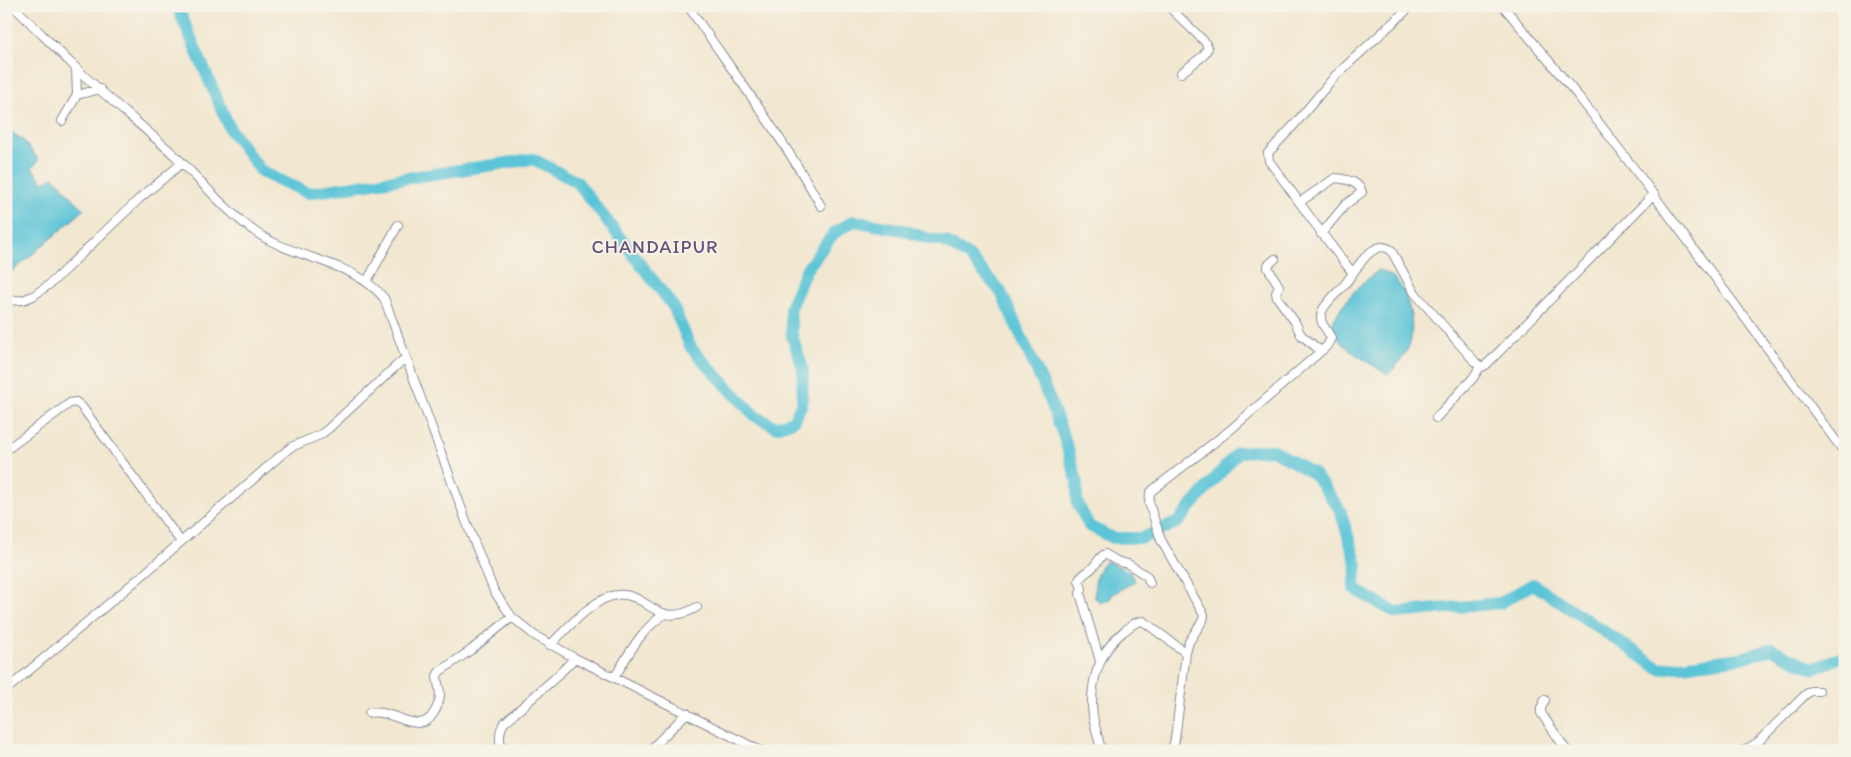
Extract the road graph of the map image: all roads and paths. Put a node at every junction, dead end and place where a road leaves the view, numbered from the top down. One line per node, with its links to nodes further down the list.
1 (13, 6): 6 (street)
2 (688, 6): 14 (street)
3 (1168, 6): 7 (street)
4 (1412, 6): 13 (street)
5 (1503, 6): 12 (street)
6 (76, 68): 8 (street); 9 (street)
7 (1181, 73)
8 (100, 89): 9 (street); 11 (street)
9 (77, 95): 10 (street)
10 (62, 121)
11 (182, 163): 19 (street); 20 (street)
12 (1654, 194): 23 (street); 26 (street)
13 (1300, 202): 16 (street); 16 (street)
14 (821, 206)
15 (398, 225): 19 (street)
16 (1321, 234): 18 (street)
17 (1275, 259): 21 (street)
18 (1353, 273): 21 (street); 23 (street)
19 (367, 281): 22 (street)
20 (6, 301)
21 (1321, 351): 33 (street)
22 (406, 357): 27 (street); 31 (street)
23 (1480, 367): 24 (street)
24 (1436, 418)
25 (6, 450): 27 (street)
26 (1845, 453)
27 (181, 542): 37 (street)
28 (1150, 583): 35 (street)
29 (697, 607): 30 (street)
30 (665, 614): 32 (street); 36 (street)
31 (512, 617): 32 (street); 40 (street)
32 (550, 645): 34 (street)
33 (1186, 653): 35 (street); 46 (street)
34 (575, 658): 36 (street); 42 (street)
35 (1100, 661): 45 (street)
36 (614, 678): 41 (street)
37 (6, 690)
38 (1819, 690): 48 (street)
39 (1545, 700): 47 (street)
40 (369, 713)
41 (687, 713): 43 (street); 44 (street)
42 (502, 751)
43 (649, 751)
44 (761, 751)
45 (1101, 751)
46 (1172, 751)
47 (1567, 751)
48 (1743, 751)

